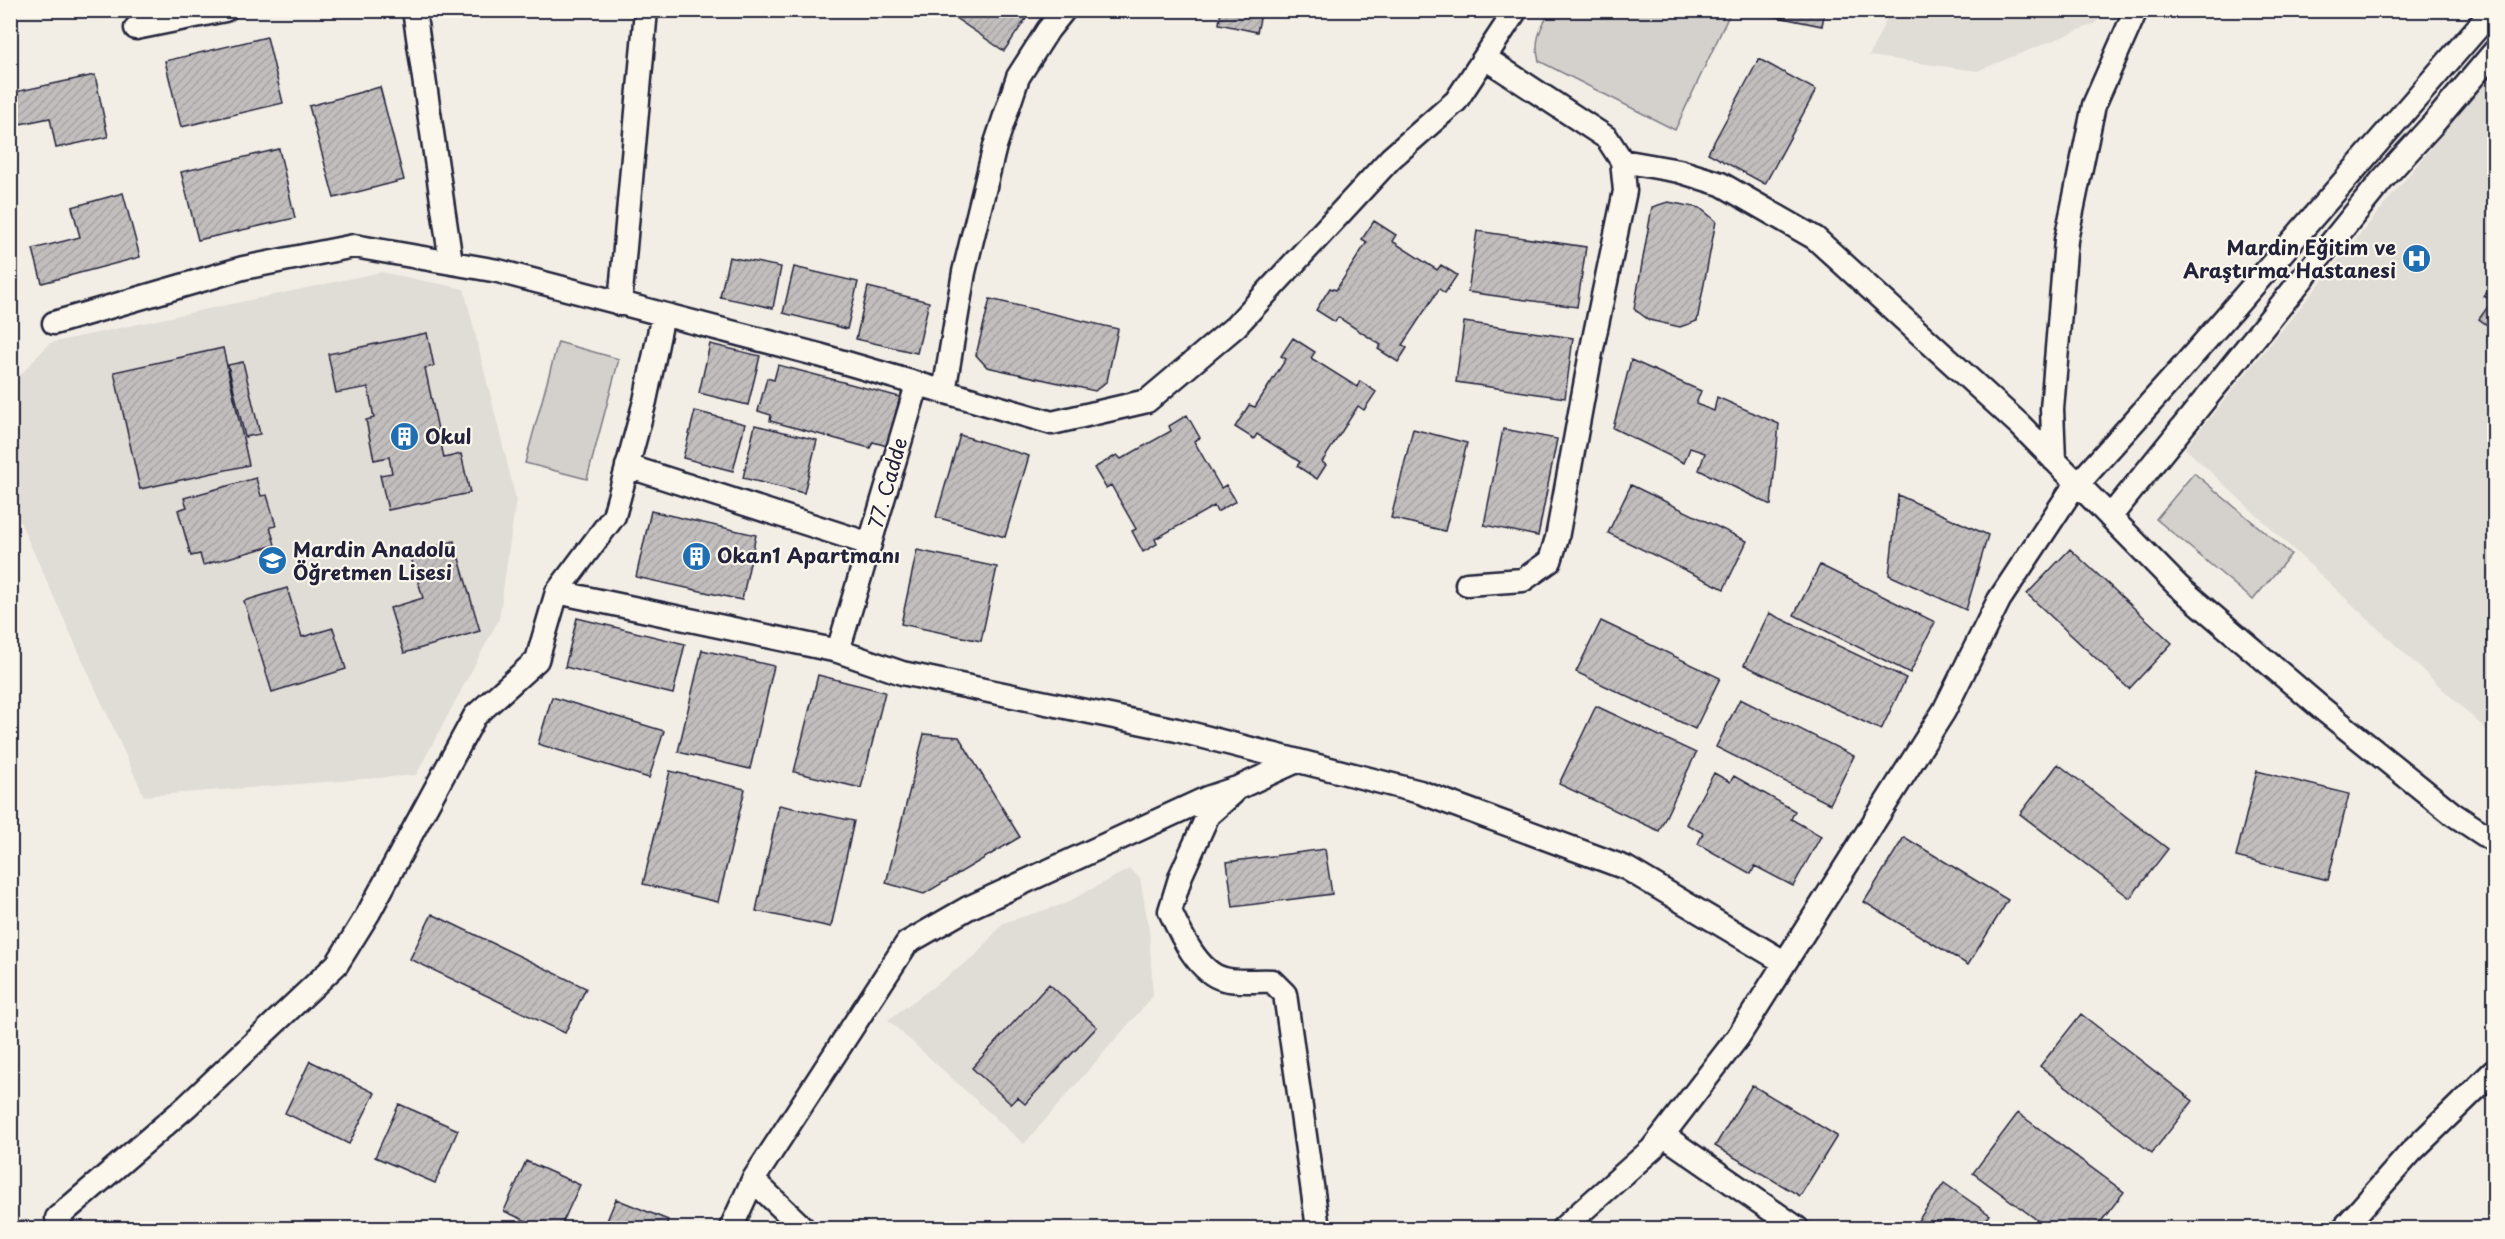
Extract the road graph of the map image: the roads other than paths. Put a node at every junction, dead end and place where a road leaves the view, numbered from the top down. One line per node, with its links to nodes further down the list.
1 (225, 10): 8 (street)
2 (414, 10): 14 (street)
3 (646, 10): 15 (street)
4 (1065, 10): 19 (street)
5 (2136, 10): 20 (street)
6 (2493, 10): 11 (street)
7 (1514, 11): 10 (street)
8 (136, 28)
9 (2494, 52): 12 (street)
10 (1485, 58): 13 (street); 19 (street)
11 (2413, 105): 12 (street); 22 (street)
12 (2434, 123): 23 (street)
13 (1622, 161): 20 (street); 25 (street)
14 (452, 262): 15 (street); 17 (street)
15 (620, 304): 16 (street)
16 (663, 315): 18 (street); 21 (street)
17 (54, 323)
18 (917, 385): 19 (street); 24 (street, 77. Cadde)
19 (944, 392)
20 (2054, 460): 22 (street)
21 (627, 466): 24 (street); 26 (street)
22 (2078, 484): 23 (street); 31 (street)
23 (2110, 517): 30 (street)
24 (870, 544): 27 (street, 77. Cadde)
25 (1467, 584)
26 (556, 592): 27 (street); 35 (street)
27 (838, 651): 28 (street)
28 (1297, 761): 29 (street); 31 (street)
29 (1240, 787): 34 (street); 38 (street)
30 (2494, 841)
31 (1784, 962): 33 (street)
32 (2494, 1071): 41 (street)
33 (1663, 1135): 39 (street); 40 (street)
34 (753, 1180): 36 (street); 37 (street)
35 (62, 1228)
36 (731, 1228)
37 (803, 1228)
38 (1318, 1228)
39 (1563, 1228)
40 (1797, 1228)
41 (2344, 1228)

